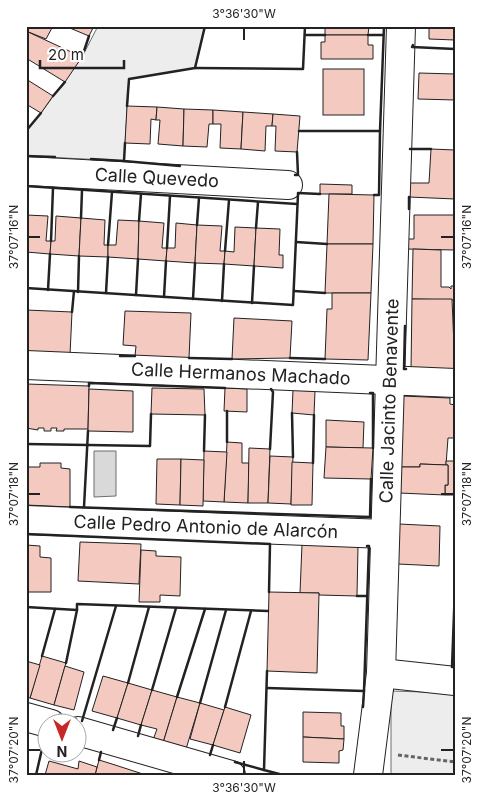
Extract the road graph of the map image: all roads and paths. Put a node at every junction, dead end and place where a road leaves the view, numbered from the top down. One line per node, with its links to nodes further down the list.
1 (401, 26): 5 (street, Calle Jacinto Benavente)
2 (26, 171): 3 (street, Calle Quevedo)
3 (288, 186)
4 (26, 365): 5 (street, Calle Hermanos Machado)
5 (390, 381): 6 (street, Calle Hermanos Machado); 8 (street, Calle Jacinto Benavente)
6 (455, 383)
7 (26, 520): 8 (street, Calle Pedro Antonio de Alarcón)
8 (385, 534): 9 (street, Calle Jacinto Benavente)
9 (381, 673): 10 (street); 13 (street, Calle Jacinto Benavente)
10 (455, 681)
11 (88, 734): 14 (street)
12 (455, 762): 13 (path)
13 (369, 763)
14 (231, 775)

